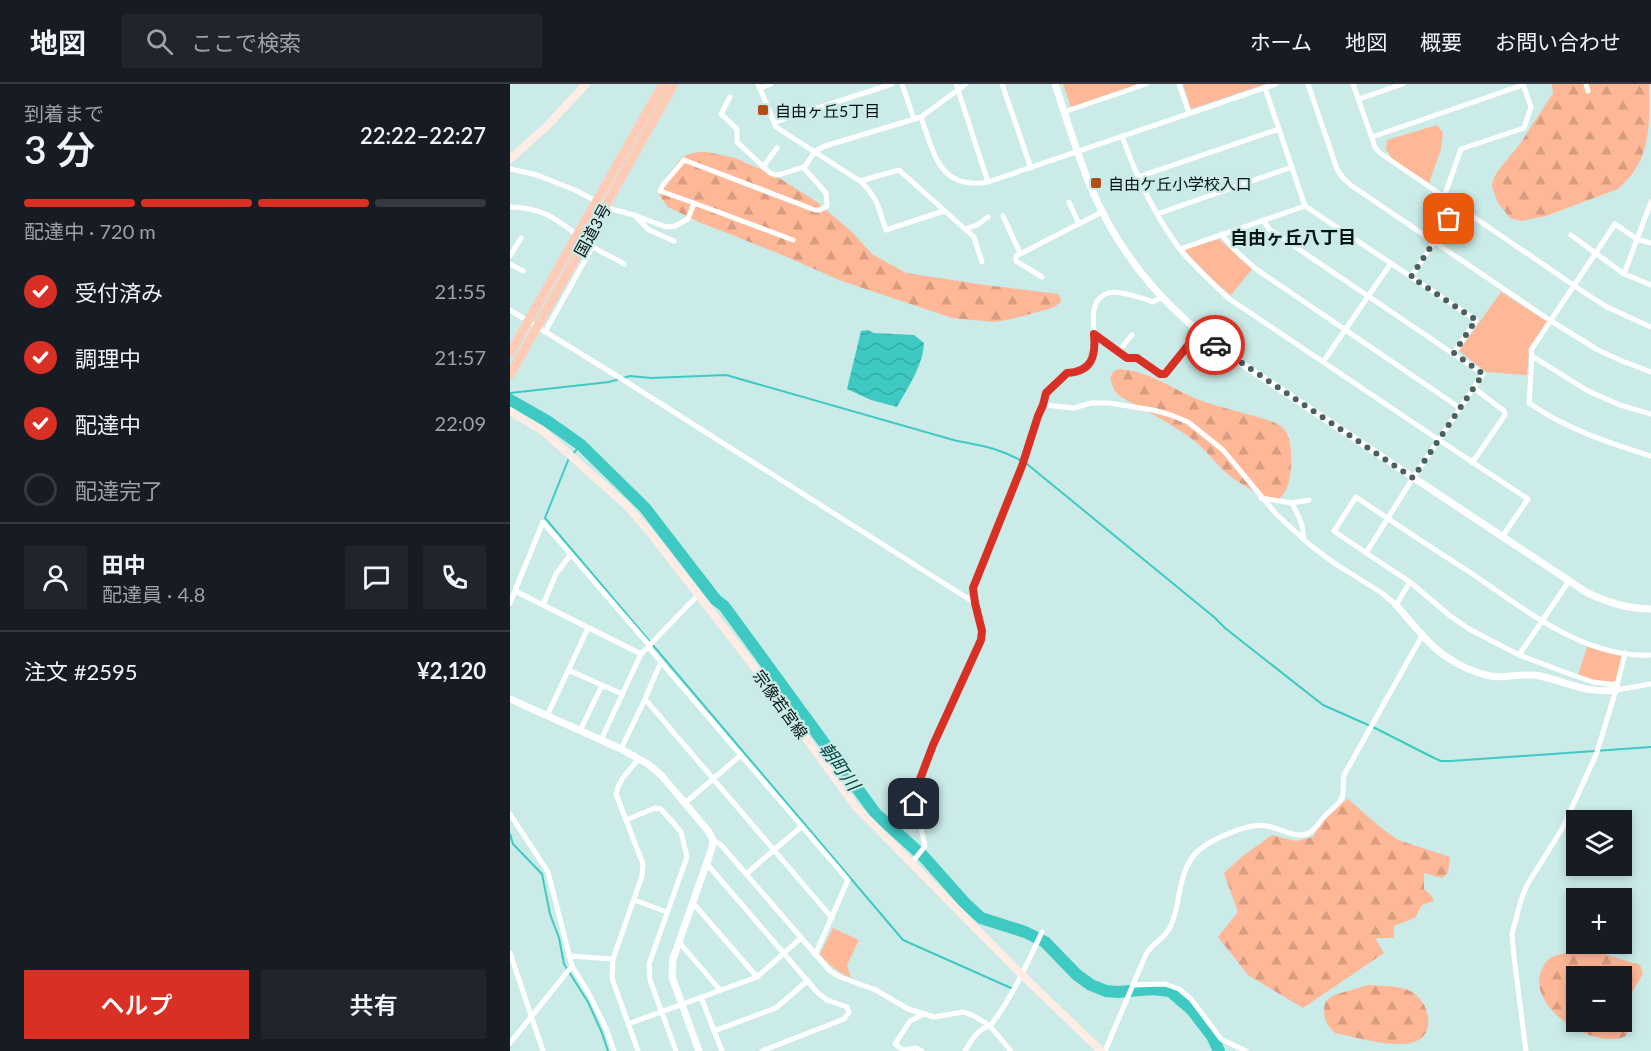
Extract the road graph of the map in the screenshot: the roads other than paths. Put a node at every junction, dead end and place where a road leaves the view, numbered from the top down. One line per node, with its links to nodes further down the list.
1 (586, 84): 32 (main road)
2 (663, 84): 41 (highway, 国道3号)
3 (674, 84): 41 (highway, 国道3号)
4 (771, 84): 17 (street)
5 (892, 84): 25 (street)
6 (902, 84): 24 (street)
7 (966, 84): 18 (street)
8 (1002, 84): 36 (street)
9 (1055, 84): 22 (street)
10 (1146, 84): 22 (street)
11 (1179, 84): 23 (street)
12 (1276, 84): 19 (street)
13 (1308, 84): 64 (street)
14 (1353, 84): 21 (street)
15 (1403, 84): 21 (street)
16 (1523, 85): 28 (street); 42 (street)
17 (759, 86): 25 (street)
18 (957, 87): 24 (street); 40 (street)
19 (1265, 88): 23 (street); 26 (street)
20 (730, 96): 33 (street)
21 (1359, 99): 28 (street)
22 (1064, 112): 31 (street)
23 (1189, 113): 27 (street)
24 (918, 118): 30 (street); 40 (street)
25 (774, 123): 30 (street)
26 (1279, 129): 35 (street); 38 (street)
27 (1122, 136): 31 (street); 38 (street)
28 (1372, 137): 42 (street)
29 (777, 148): 33 (street)
30 (815, 151): 34 (street); 39 (street)
31 (1078, 152): 36 (street); 50 (street)
32 (510, 159)
33 (764, 167): 34 (street)
34 (802, 167): 44 (street)
35 (1292, 167): 46 (street); 51 (street)
36 (1031, 168): 40 (street)
37 (510, 169): 52 (street)
38 (1138, 177): 51 (street)
39 (861, 181): 49 (street); 49 (street)
40 (988, 182)
41 (606, 194): 92 (highway, 国道3号); 97 (highway, 国道3号)
42 (1444, 197): 48 (street)
43 (1070, 202): 56 (street)
44 (694, 203): 52 (street); 62 (street)
45 (1651, 203): 61 (street)
46 (1305, 206): 55 (street); 72 (street)
47 (510, 207): 66 (street)
48 (1457, 207): 64 (street); 79 (street)
49 (944, 211): 57 (street)
50 (1102, 212): 56 (street); 82 (street)
51 (1157, 213): 67 (street)
52 (634, 215): 63 (street)
53 (1003, 216): 68 (street)
54 (988, 217): 57 (street)
55 (1263, 220): 58 (street); 81 (street)
56 (1079, 224): 68 (street)
57 (965, 229): 71 (street)
58 (1221, 234): 67 (street); 86 (street)
59 (1570, 235): 69 (street)
60 (521, 238): 70 (street)
61 (1637, 239): 65 (street); 69 (street); 76 (street)
62 (793, 240)
63 (674, 241)
64 (1435, 242): 78 (street); 84 (street)
65 (1651, 243)
66 (593, 246): 74 (street); 87 (street)
67 (1180, 249): 95 (street)
68 (1020, 253): 77 (street)
69 (1596, 254): 76 (street); 79 (street)
70 (510, 256)
71 (982, 262)
72 (1391, 263): 78 (street); 81 (street)
73 (510, 264): 75 (street)
74 (624, 264)
75 (523, 272)
76 (1624, 274): 80 (street)
77 (1042, 277)
78 (1411, 277): 93 (street)
79 (1575, 285): 84 (street); 85 (street)
80 (1651, 285)
81 (1368, 296): 86 (street); 93 (street)
82 (1162, 297): 88 (street); 89 (street)
83 (510, 310): 87 (street)
84 (1551, 321): 94 (street); 96 (street)
85 (1651, 327)
86 (1346, 329): 95 (street); 100 (street)
87 (545, 332): 120 (street)
88 (1198, 333): 91 (street); 106 (street)
89 (1094, 334): 91 (street); 99 (street)
90 (1132, 335): 91 (street)
91 (1118, 352)
92 (510, 353)
93 (1454, 353): 98 (street)
94 (1532, 356): 102 (street); 104 (street)
95 (1323, 362): 103 (street)
96 (1651, 372)
97 (510, 375)
98 (1474, 388): 100 (street); 105 (street)
99 (1043, 405): 107 (street); 120 (street)
100 (1460, 408): 103 (street)
101 (510, 411): 118 (main road, 宗像若宮線)
102 (1651, 414)
103 (1439, 441): 105 (street); 106 (street)
104 (1651, 456)
105 (1472, 462): 111 (street)
106 (1413, 478): 110 (street); 111 (street)
107 (1261, 498): 109 (street); 112 (street)
108 (1309, 500): 109 (street)
109 (1292, 503): 112 (street)
110 (1388, 519): 113 (street); 113 (street); 124 (street)
111 (1502, 537): 115 (street)
112 (1303, 539): 122 (street)
113 (1366, 553): 116 (street)
114 (571, 554): 117 (street); 121 (street); 127 (street)
115 (1569, 581): 123 (street); 124 (street)
116 (1410, 582): 122 (street); 131 (street)
117 (515, 591): 119 (street); 121 (street)
118 (699, 594): 127 (street); 154 (main road, 宗像若宮線)
119 (510, 603)
120 (975, 603): 154 (street)
121 (543, 604): 125 (street)
122 (1396, 605): 126 (street)
123 (1651, 609)
124 (1542, 620): 128 (street); 131 (street)
125 (588, 628): 129 (street); 133 (street)
126 (1423, 634): 136 (street); 172 (street)
127 (649, 645): 129 (street); 132 (street)
128 (1625, 653): 130 (street); 136 (street)
129 (641, 654): 137 (street)
130 (1651, 654)
131 (1519, 655): 136 (street)
132 (662, 662): 139 (street); 144 (street)
133 (568, 670): 135 (street); 140 (street)
134 (1651, 684): 136 (street)
135 (602, 685): 137 (street); 141 (street)
136 (1616, 687): 195 (street)
137 (622, 694): 142 (street)
138 (510, 699): 140 (street)
139 (645, 699): 143 (street); 146 (street)
140 (547, 716): 141 (street)
141 (580, 731): 142 (street)
142 (601, 740): 143 (street)
143 (621, 749): 145 (street)
144 (741, 755): 146 (street); 150 (street)
145 (639, 758): 147 (street); 149 (street)
146 (713, 779): 147 (street); 152 (street)
147 (685, 803): 151 (street)
148 (510, 814): 166 (street)
149 (626, 820): 156 (street); 158 (street)
150 (801, 827): 152 (street); 159 (street)
151 (712, 840): 153 (street); 155 (street)
152 (774, 850): 155 (street); 159 (street)
153 (707, 864): 157 (street); 164 (street)
154 (911, 864): 169 (main road, 宗像若宮線)
155 (746, 874): 161 (street)
156 (634, 900): 158 (street); 167 (street)
157 (693, 903): 162 (street); 170 (street)
158 (667, 912): 176 (street)
159 (832, 918): 165 (street)
160 (1042, 932): 169 (street)
161 (801, 938): 164 (street); 165 (street)
162 (679, 942): 173 (street); 175 (street)
163 (510, 953): 178 (street)
164 (784, 953): 170 (street); 171 (street)
165 (815, 955): 177 (street)
166 (569, 956): 167 (street); 168 (street)
167 (613, 959): 179 (street)
168 (572, 966): 178 (street); 184 (street)
169 (1022, 975): 180 (street); 193 (main road, 宗像若宮線)
170 (757, 977): 173 (street)
171 (807, 981): 181 (street); 189 (street)
172 (1133, 985): 193 (street); 194 (street)
173 (720, 990): 174 (street)
174 (701, 997): 175 (street); 181 (street)
175 (681, 1004): 176 (street); 187 (street)
176 (661, 1012): 179 (street); 186 (street)
177 (924, 1014): 180 (street); 190 (street)
178 (531, 1015): 182 (street); 183 (street)
179 (628, 1024): 185 (street)
180 (990, 1026): 191 (street); 192 (street)
181 (714, 1031): 188 (street)
182 (510, 1043)
183 (543, 1051)
184 (614, 1051)
185 (638, 1051)
186 (675, 1051)
187 (699, 1051)
188 (722, 1051)
189 (762, 1051)
190 (921, 1051)
191 (965, 1051)
192 (1011, 1051)
193 (1103, 1051)
194 (1246, 1051)
195 (1526, 1051)

